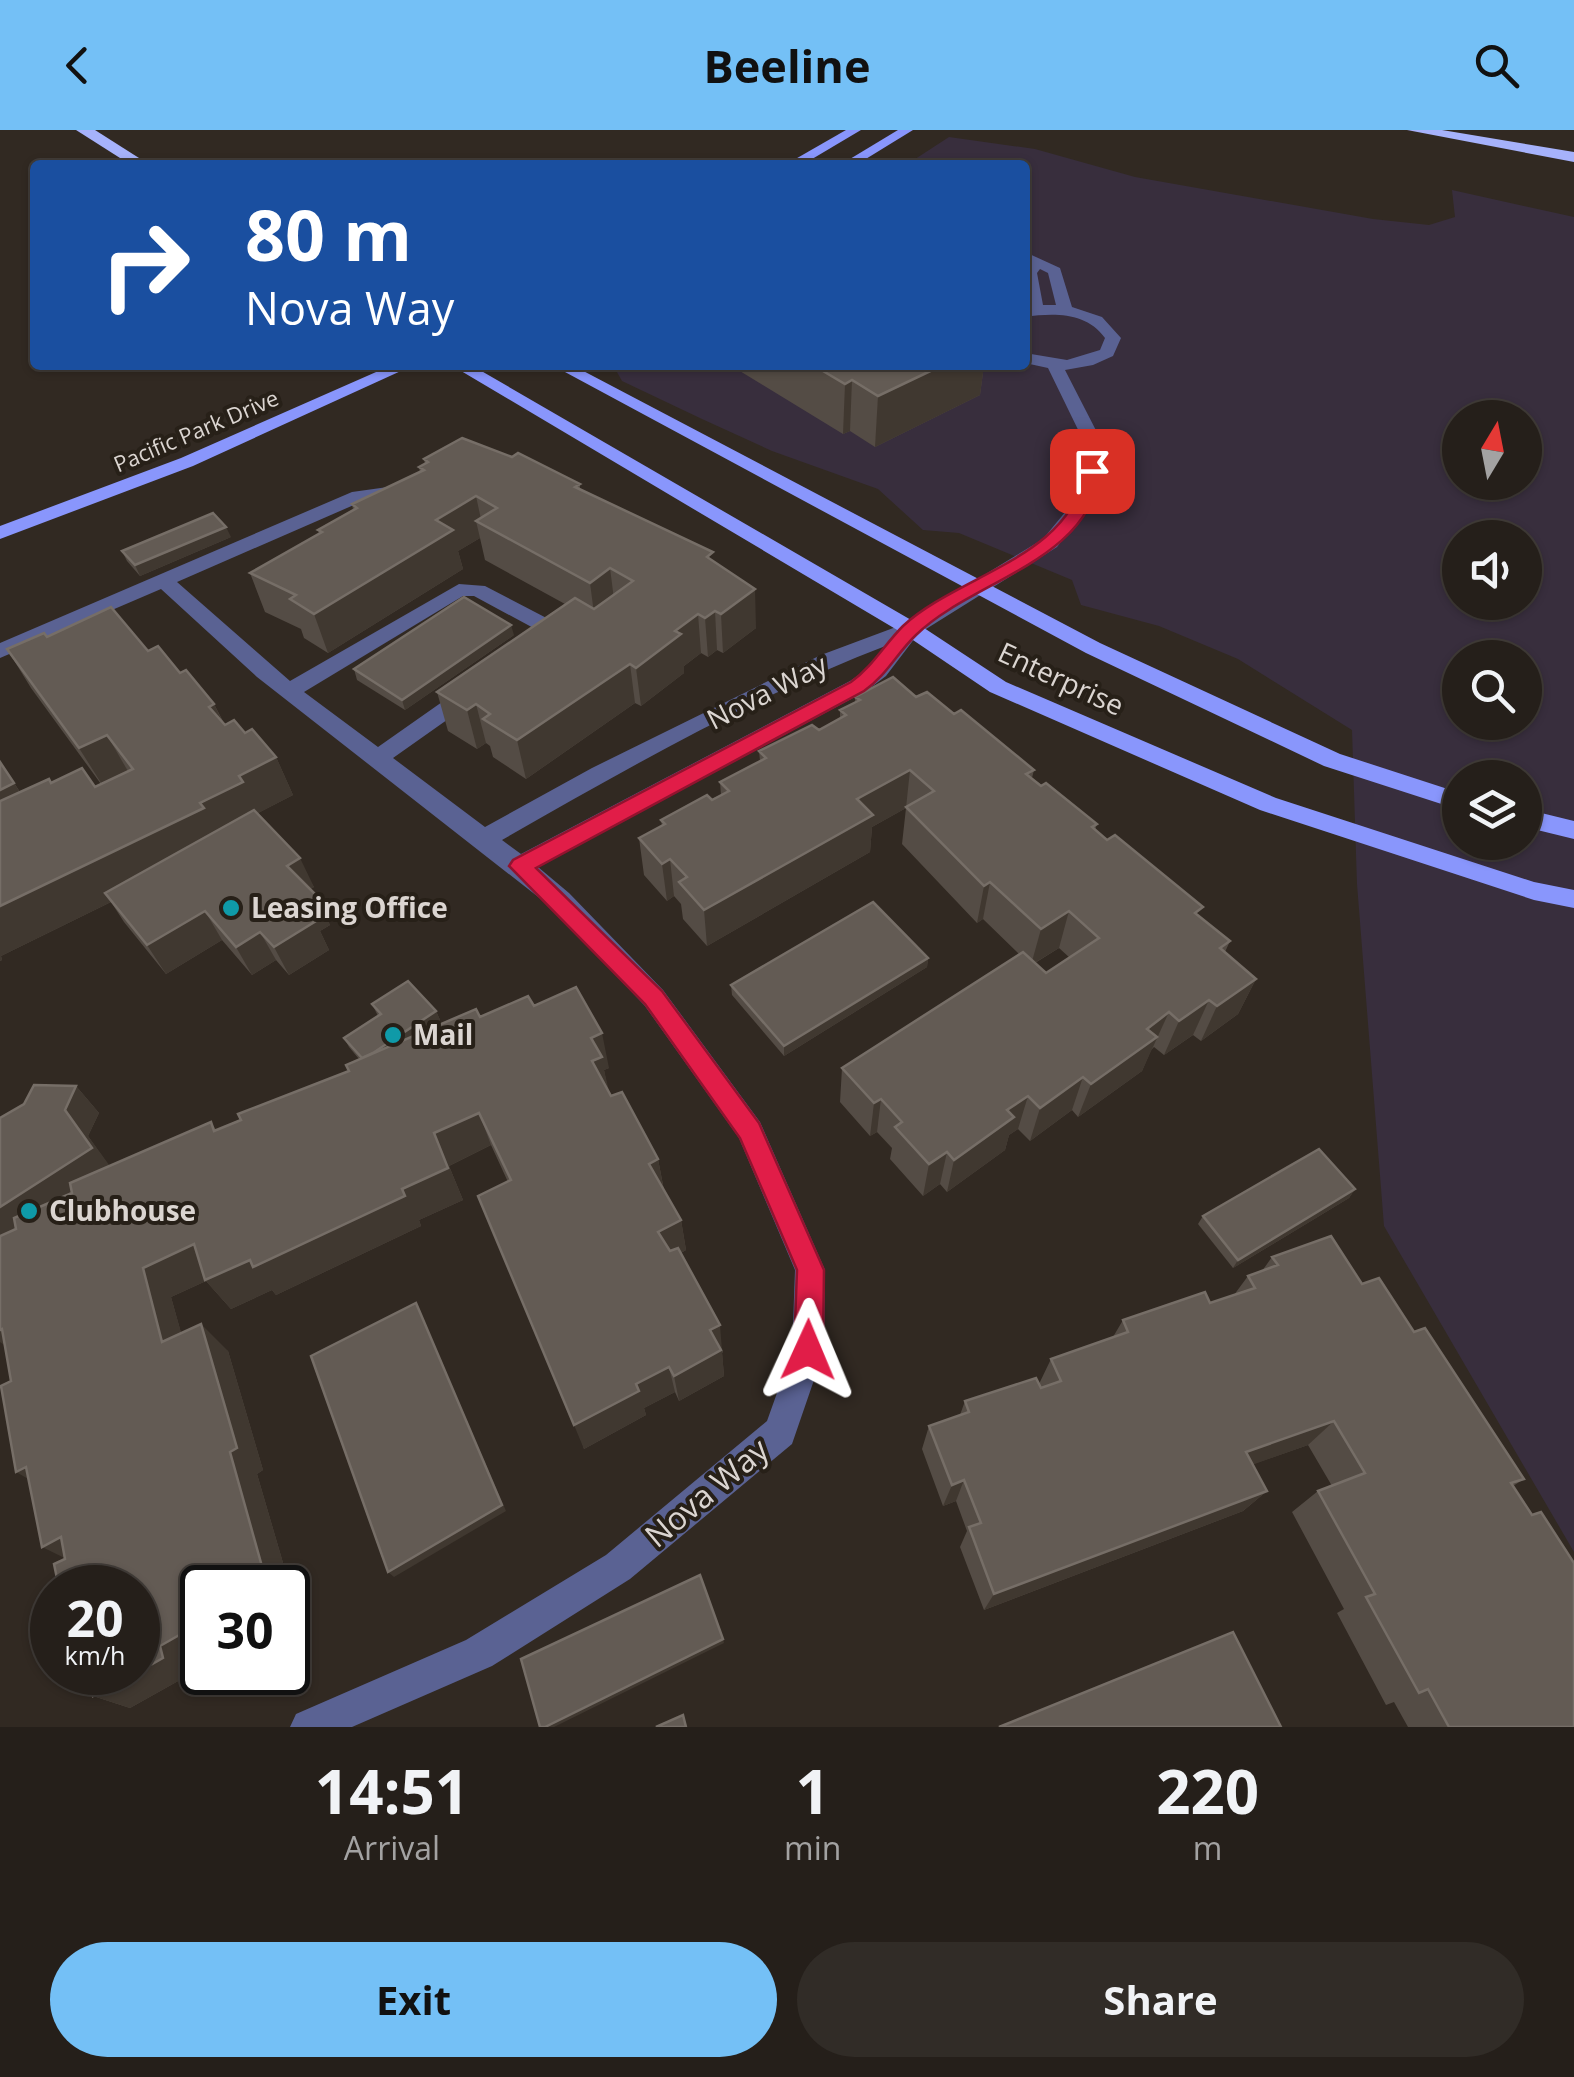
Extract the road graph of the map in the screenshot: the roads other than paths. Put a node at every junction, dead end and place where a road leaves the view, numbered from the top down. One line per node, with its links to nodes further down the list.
1 (84, 130): 6 (highway)
2 (856, 130): 7 (main road)
3 (907, 130): 8 (main road)
4 (1415, 130): 5 (highway)
5 (1574, 157)
6 (134, 160)
7 (801, 160)
8 (859, 160)
9 (1032, 260): 10 (street)
10 (1065, 310): 11 (street); 13 (street)
11 (1030, 311)
12 (1030, 359): 13 (street)
13 (1054, 365): 22 (street)
14 (395, 370): 20 (main road, Pacific Park Drive)
15 (468, 370): 23 (main road, Enterprise)
16 (570, 370): 18 (main road, Enterprise)
17 (595, 370): 18 (main road)
18 (599, 384): 22 (main road, Enterprise)
19 (389, 490): 21 (street)
20 (0, 533)
21 (162, 579): 24 (street); 27 (street, Nova Way)
22 (979, 588): 23 (street); 29 (main road, Enterprise)
23 (910, 629): 32 (street, Nova Way); 33 (street, Nova Way); 34 (main road, Enterprise)
24 (0, 650)
25 (518, 659): 27 (street)
26 (486, 681): 28 (street)
27 (290, 692): 28 (street, Nova Way)
28 (376, 759): 32 (street, Nova Way)
29 (1442, 796)
30 (1542, 822): 31 (main road)
31 (1574, 830)
32 (485, 838): 33 (street, Nova Way)
33 (520, 866): 35 (street, Nova Way)
34 (1574, 899)
35 (309, 1727)

